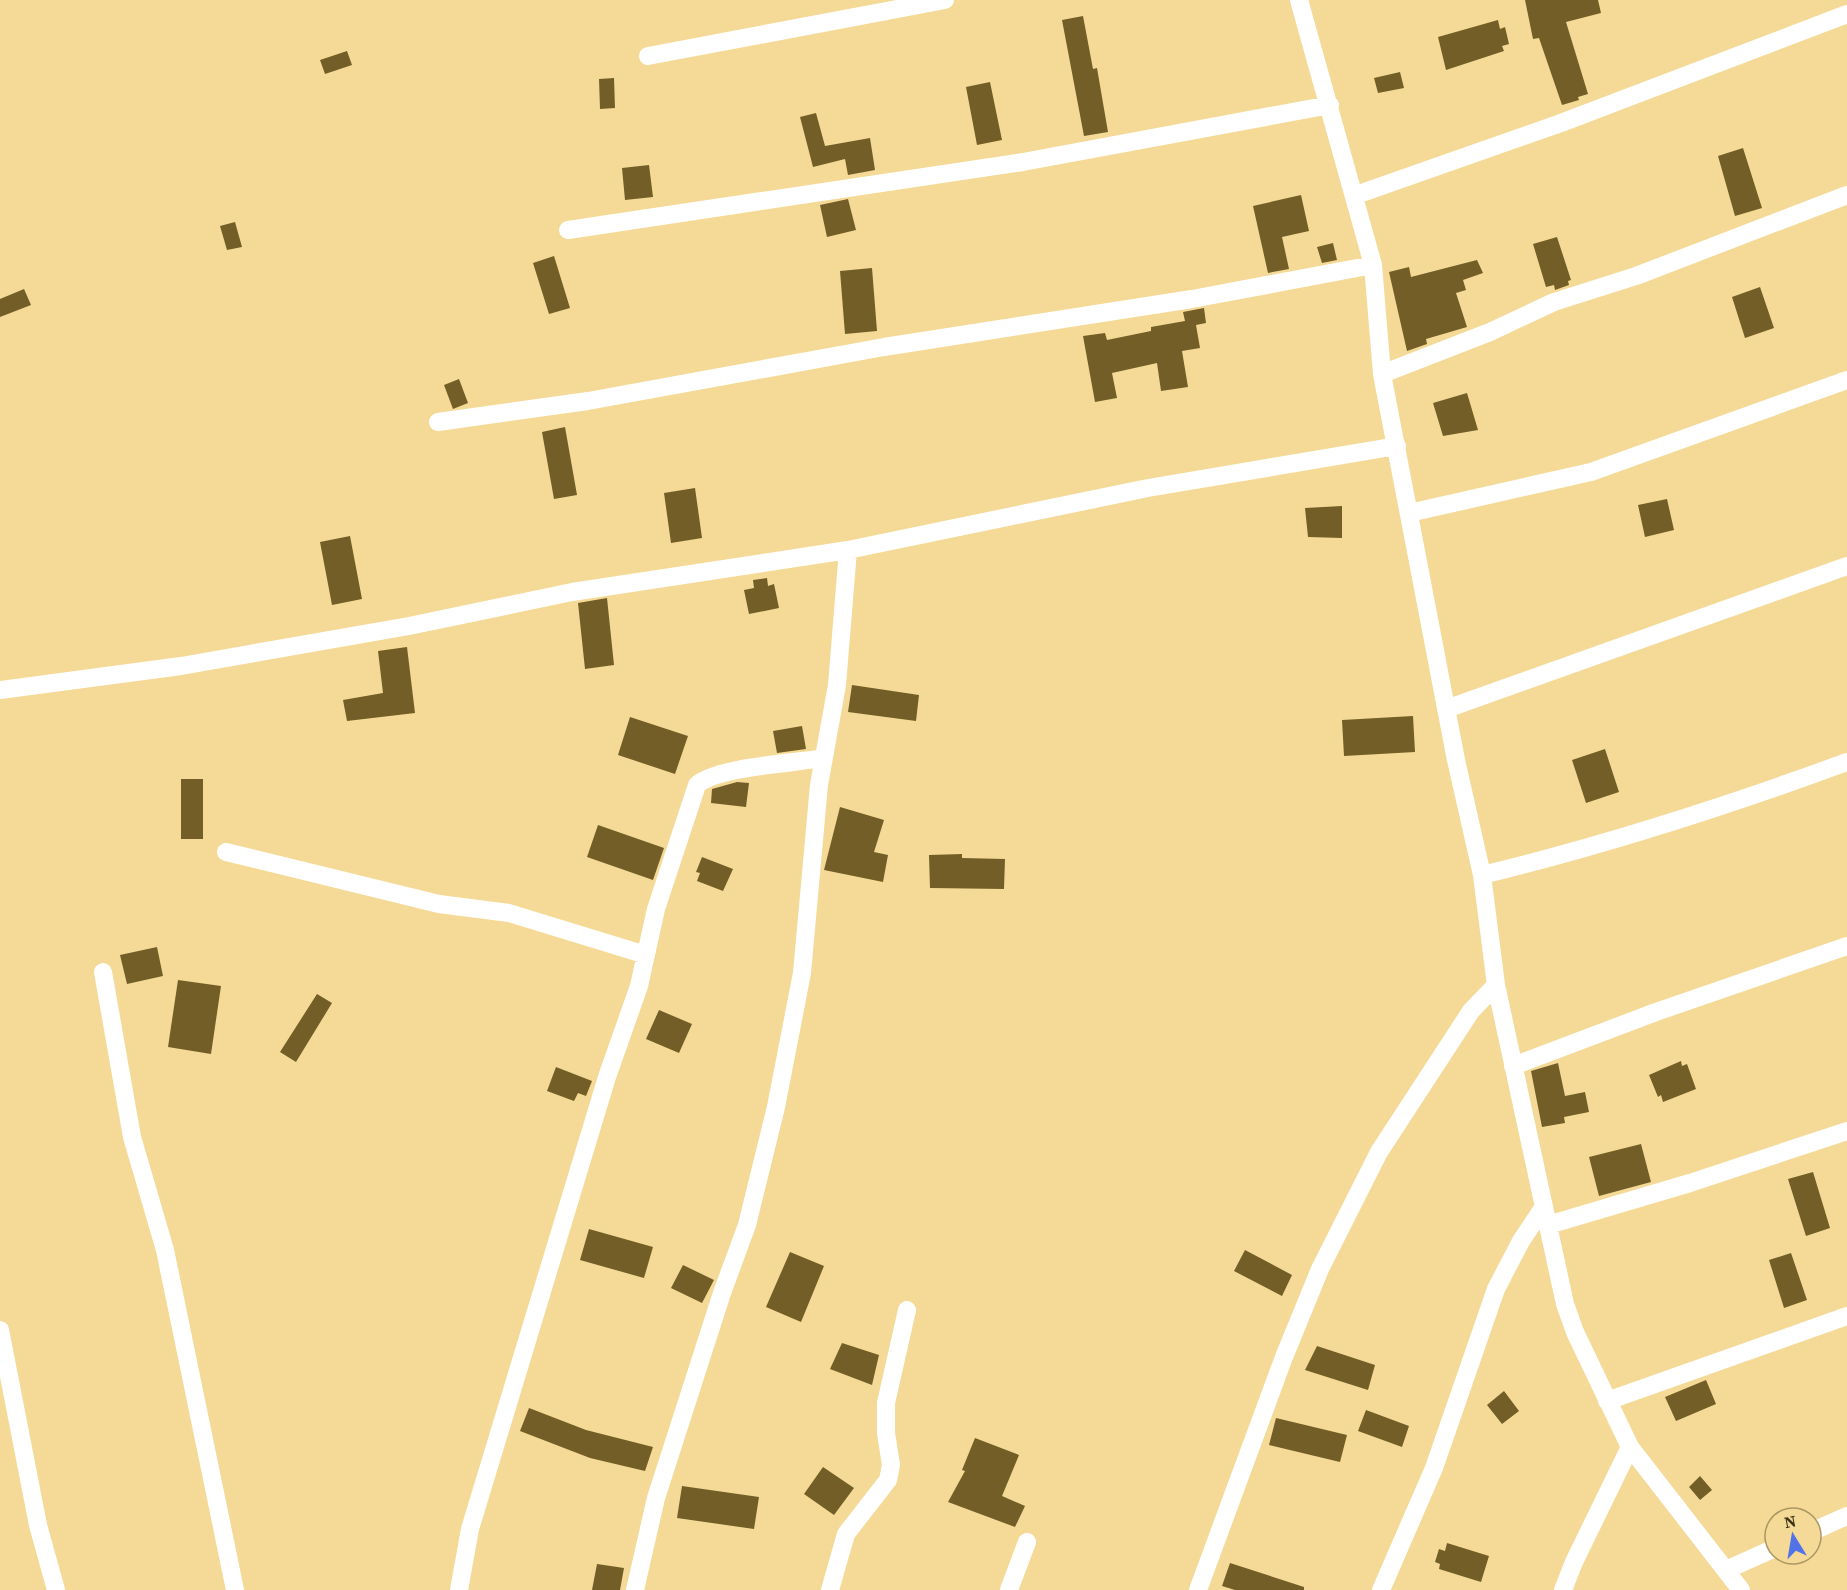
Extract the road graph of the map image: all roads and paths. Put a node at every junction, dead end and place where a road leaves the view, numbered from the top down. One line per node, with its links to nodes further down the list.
1 (945, 0): 4 (street)
2 (1299, 0): 5 (street)
3 (1847, 14): 6 (street)
4 (648, 56)
5 (1330, 105): 6 (street); 8 (street)
6 (1356, 195): 9 (street)
7 (1847, 195): 10 (street)
8 (568, 230)
9 (1374, 265): 10 (street); 12 (street)
10 (1382, 374): 13 (street)
11 (1847, 380): 14 (street)
12 (438, 422)
13 (1397, 446): 14 (street); 15 (street)
14 (1408, 513): 18 (street)
15 (848, 550): 17 (street); 19 (street)
16 (1847, 566): 18 (street)
17 (0, 690)
18 (1446, 710): 22 (street)
19 (824, 759): 24 (street); 43 (street)
20 (1847, 762): 22 (street)
21 (226, 852): 24 (street)
22 (1482, 875): 26 (street)
23 (1847, 946): 27 (street)
24 (646, 955): 42 (street)
25 (103, 972): 41 (street)
26 (1496, 985): 27 (street); 46 (street)
27 (1513, 1066): 29 (street)
28 (1847, 1131): 29 (street)
29 (1545, 1216): 33 (street); 47 (street)
30 (907, 1310): 44 (street)
31 (1847, 1316): 33 (street)
32 (0, 1330): 40 (street)
33 (1607, 1401): 34 (street)
34 (1630, 1447): 39 (street); 48 (street)
35 (1847, 1516): 36 (street)
36 (1823, 1527)
37 (1028, 1542): 45 (street)
38 (1763, 1553): 39 (street)
39 (1726, 1570): 49 (street)
40 (56, 1590)
41 (235, 1590)
42 (459, 1590)
43 (635, 1590)
44 (830, 1590)
45 (1010, 1590)
46 (1198, 1590)
47 (1381, 1590)
48 (1563, 1590)
49 (1741, 1590)

